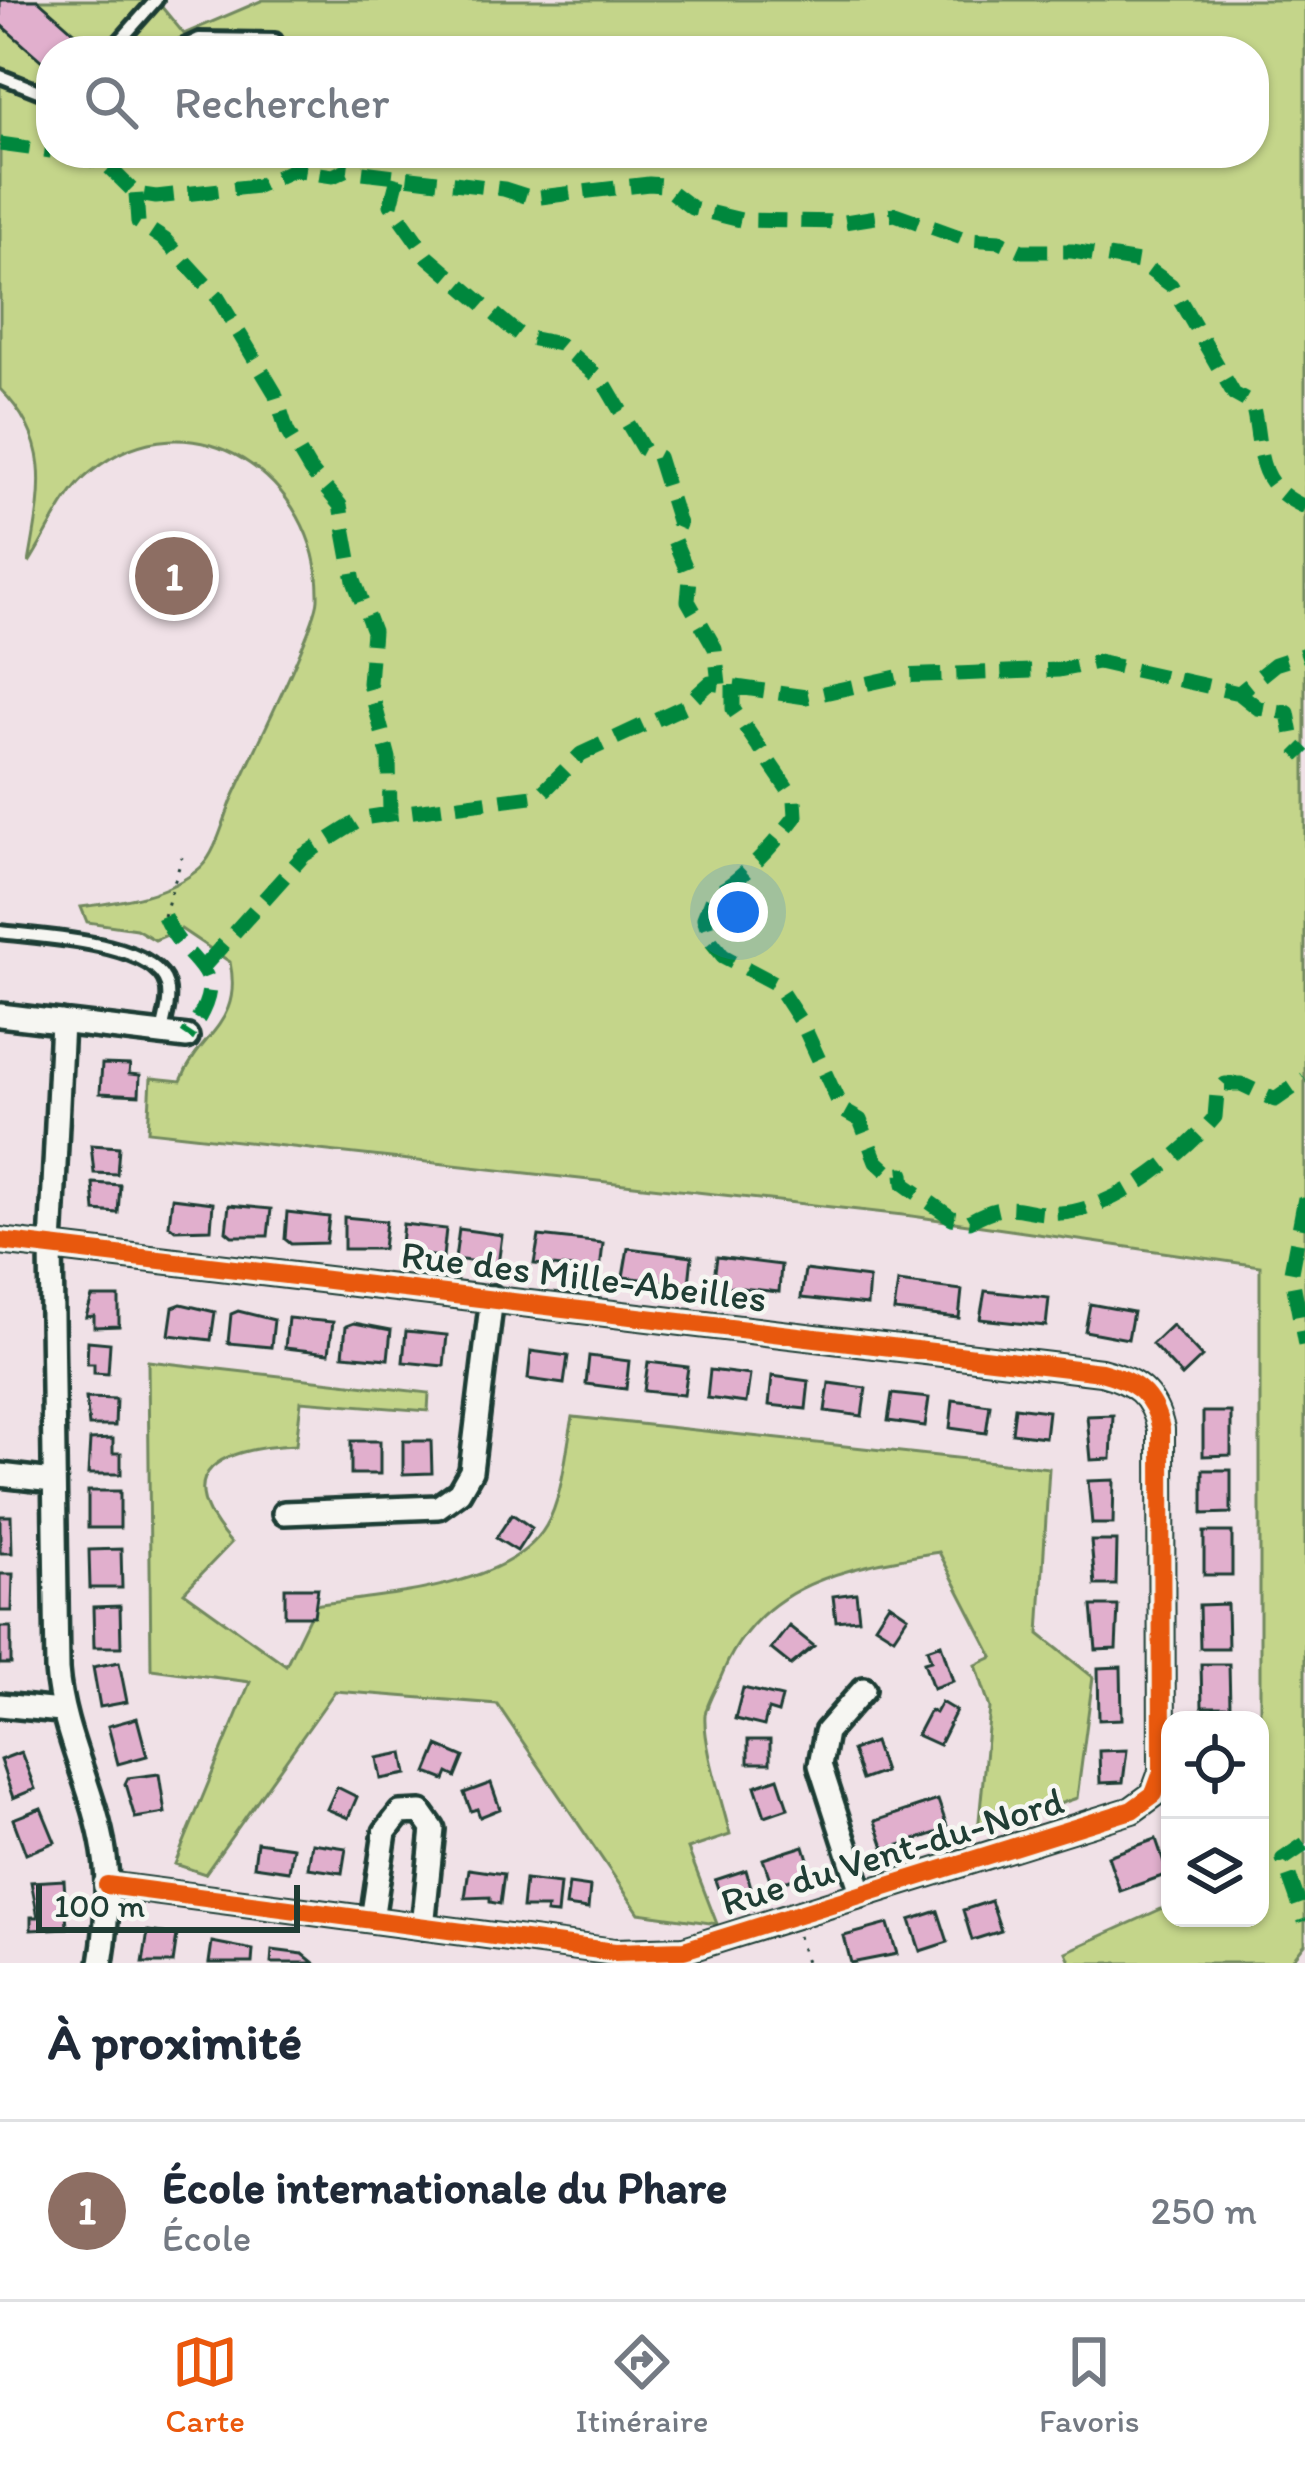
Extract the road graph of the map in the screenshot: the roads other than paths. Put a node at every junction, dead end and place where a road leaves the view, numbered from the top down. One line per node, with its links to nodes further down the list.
1 (156, 0): 2 (lane)
2 (124, 36)
3 (0, 76): 4 (lane)
4 (36, 90)
5 (0, 932): 8 (lane)
6 (0, 1015): 7 (street)
7 (62, 1022): 8 (street); 11 (street)
8 (162, 1032): 9 (street)
9 (187, 1037)
10 (0, 1241): 11 (street, Rue des Mille-Abeilles)
11 (51, 1247): 12 (street, Rue des Mille-Abeilles); 15 (street)
12 (492, 1297): 13 (street, Rue des Mille-Abeilles); 16 (street)
13 (1151, 1400): 21 (street, Rue du Vent-du-Nord)
14 (0, 1475): 15 (street)
15 (53, 1481): 19 (street)
16 (284, 1513)
17 (865, 1689): 21 (street)
18 (0, 1705): 19 (street)
19 (60, 1712): 20 (street)
20 (107, 1885): 22 (street, Rue du Vent-du-Nord); 24 (street)
21 (862, 1895): 23 (street, Rue du Vent-du-Nord)
22 (372, 1920): 23 (street, Rue du Vent-du-Nord); 23 (street)
23 (423, 1927)
24 (101, 1963)

